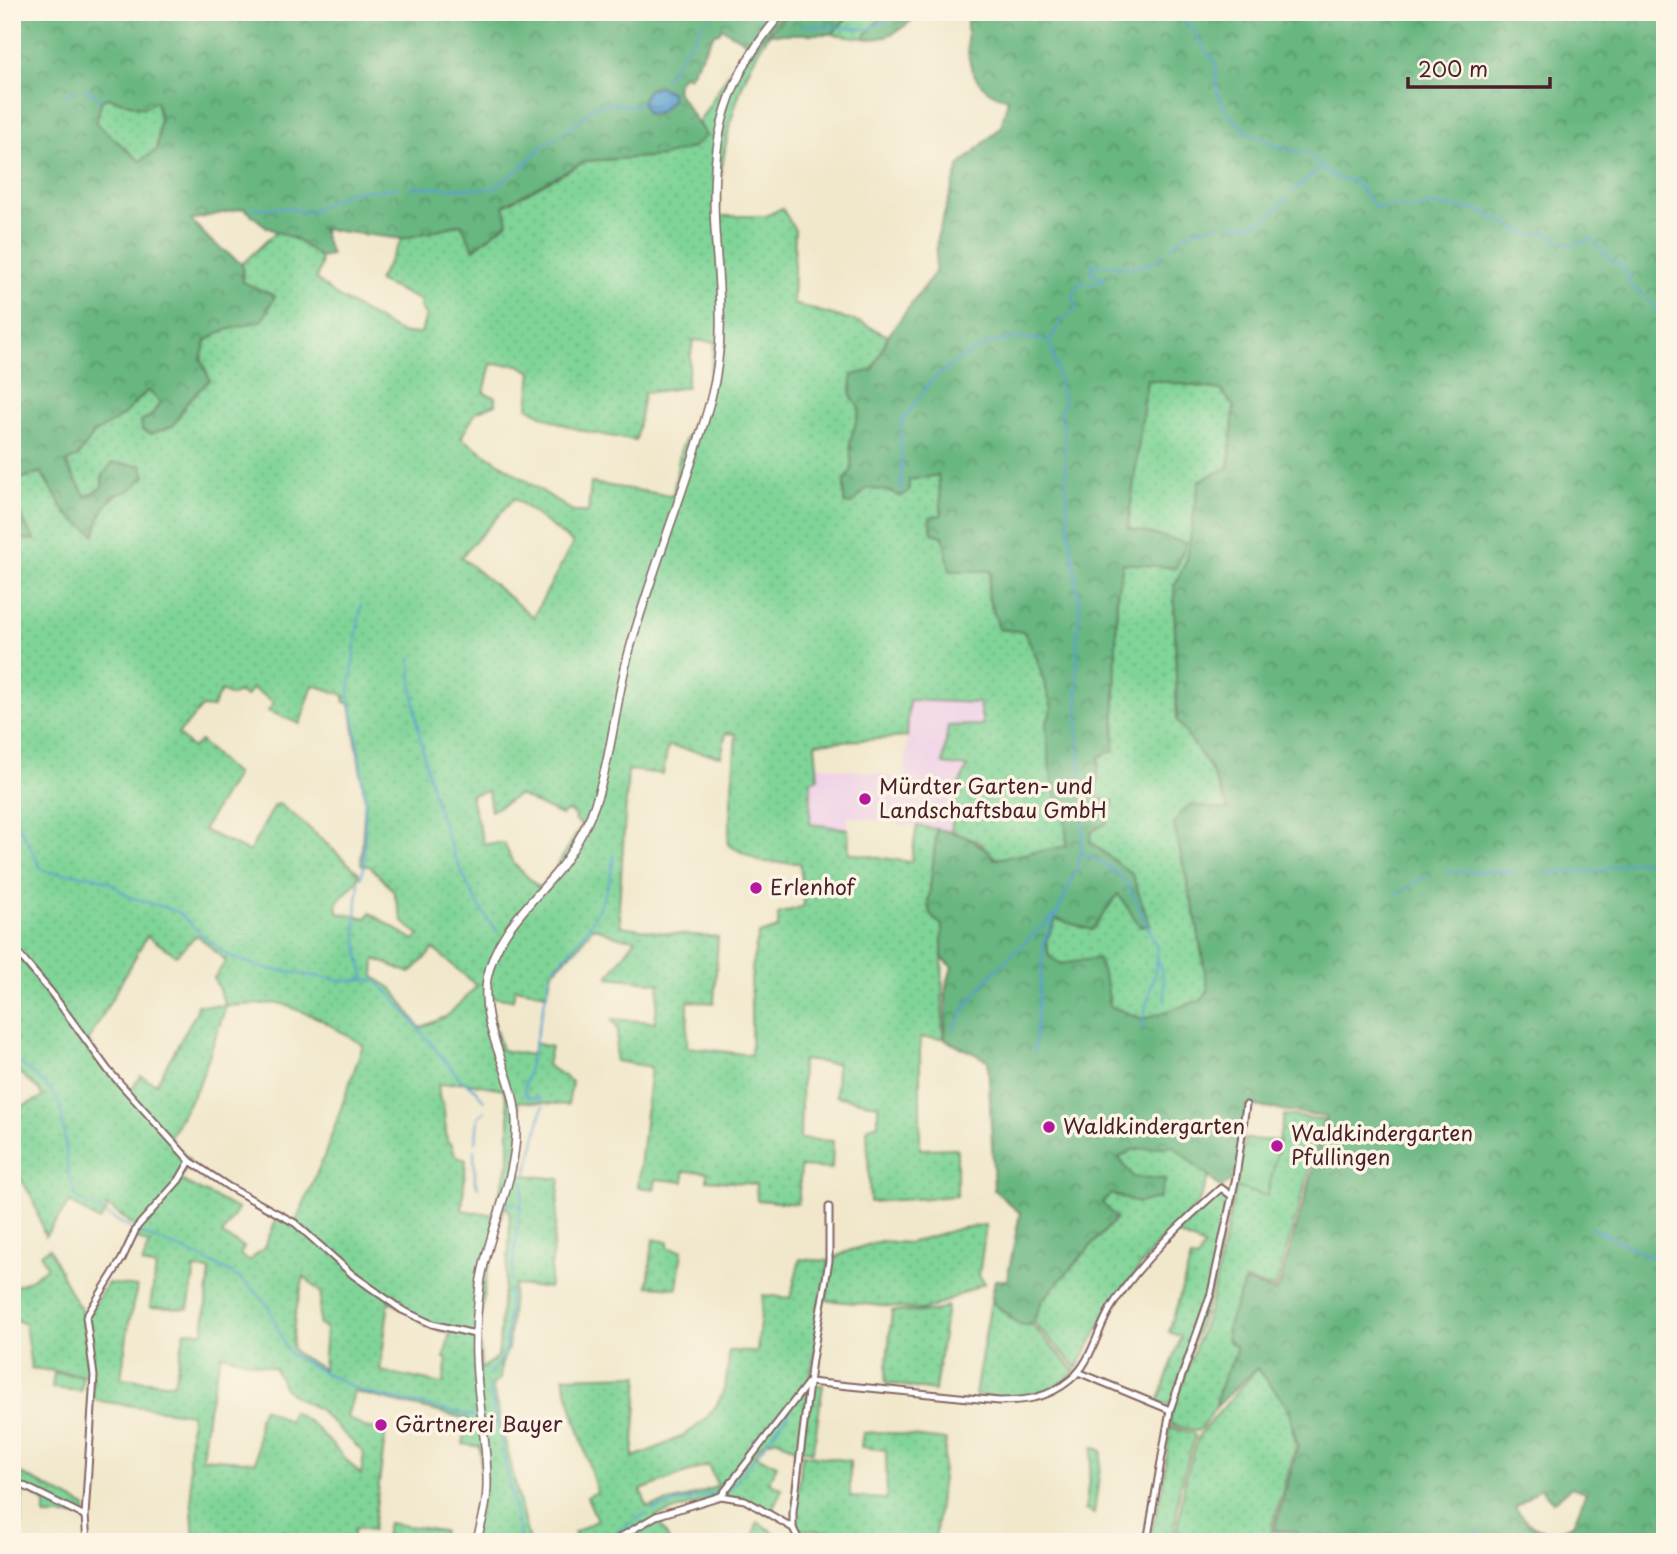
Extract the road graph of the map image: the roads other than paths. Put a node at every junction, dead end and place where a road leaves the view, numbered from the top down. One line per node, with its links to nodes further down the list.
1 (783, 12): 7 (street)
2 (12, 946): 4 (street)
3 (1246, 1105): 5 (street)
4 (190, 1161): 7 (street); 13 (street)
5 (1232, 1196): 8 (street); 10 (street)
6 (829, 1208): 9 (street)
7 (475, 1334): 16 (street)
8 (1078, 1372): 9 (street); 10 (street)
9 (809, 1382): 12 (street); 14 (street)
10 (1170, 1410): 19 (street)
11 (12, 1480): 13 (street)
12 (721, 1496): 14 (street); 17 (street)
13 (85, 1516): 15 (street)
14 (793, 1528): 18 (street)
15 (87, 1542)
16 (476, 1542)
17 (611, 1542)
18 (800, 1542)
19 (1147, 1542)

